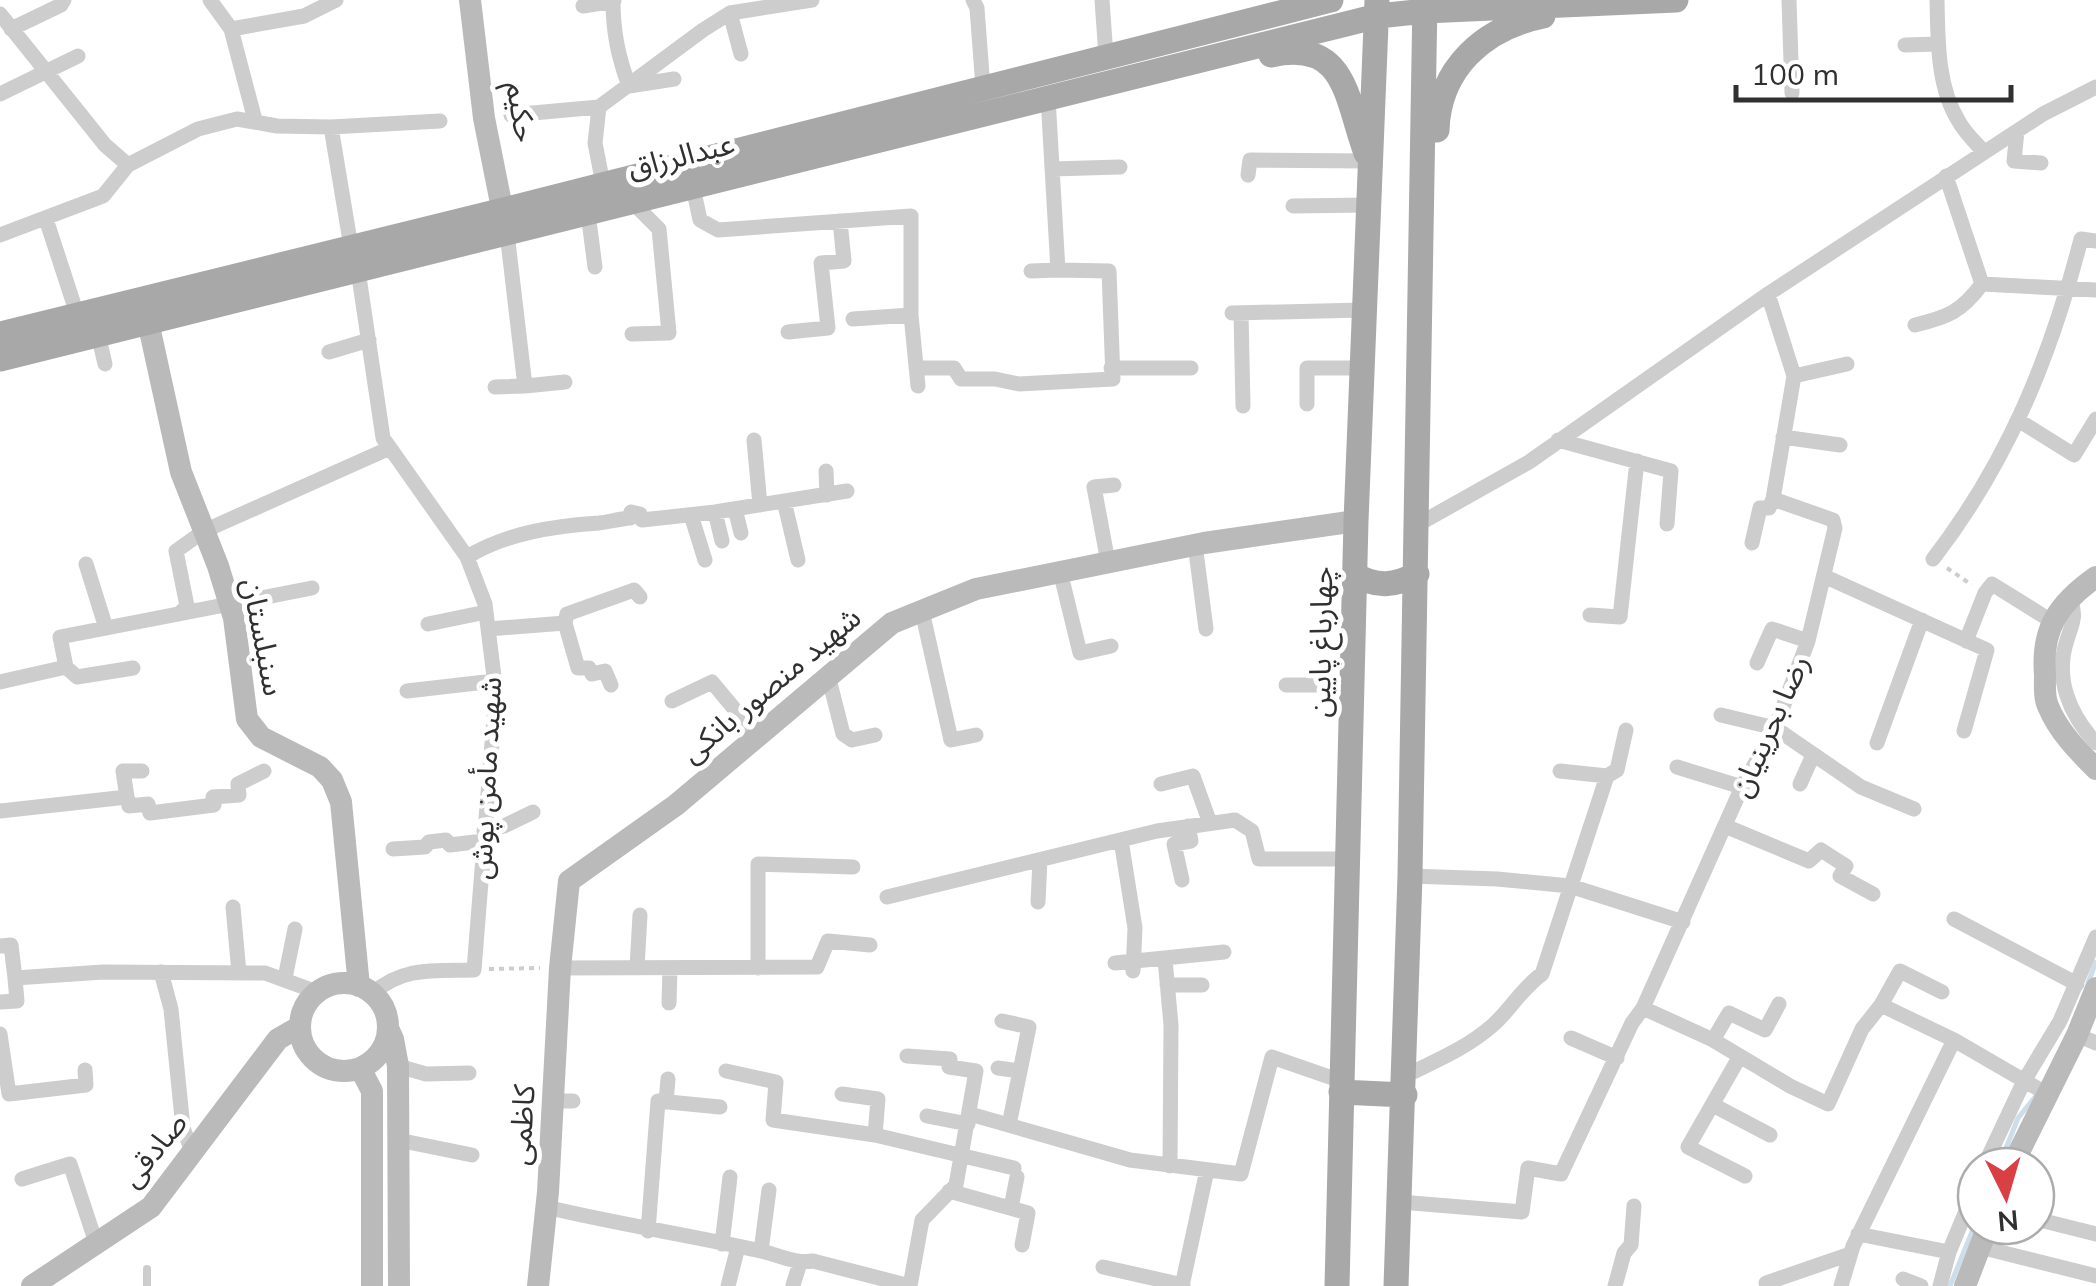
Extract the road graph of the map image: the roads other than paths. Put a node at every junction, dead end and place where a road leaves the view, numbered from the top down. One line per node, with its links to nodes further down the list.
1 (210, 0): 20 (street)
2 (336, 0): 20 (street)
3 (473, 0): 56 (street, حکیم)
4 (614, 0): 14 (street); 28 (street)
5 (808, 0): 18 (street)
6 (973, 0): 30 (street)
7 (1102, 0): 25 (street)
8 (1676, 0): 13 (main road)
9 (1789, 0): 32 (street)
10 (1937, 0): 21 (street)
11 (1323, 1): 25 (main road, عبدالرزاق)
12 (61, 2): 19 (street)
13 (1605, 3): 15 (main road, عبدالرزاق); 67 (main road)
14 (583, 6)
15 (1425, 6): 16 (main road, عبدالرزاق); 67 (main road)
16 (1378, 8): 31 (main road, عبدالرزاق); 42 (main road, چهارباغ پایین)
17 (0, 14): 19 (street)
18 (730, 14): 23 (street); 28 (street)
19 (10, 29): 26 (street)
20 (231, 29): 37 (street)
21 (1938, 44): 22 (street); 41 (street)
22 (1905, 45)
23 (741, 54)
24 (78, 56): 26 (street)
25 (1106, 56): 30 (main road, عبدالرزاق)
26 (45, 74): 33 (street); 44 (street)
27 (674, 80): 28 (street)
28 (629, 86): 35 (street)
29 (2096, 86): 40 (street)
30 (983, 88): 49 (main road, عبدالرزاق)
31 (1080, 90): 34 (main road, عبدالرزاق); 42 (main road)
32 (1792, 93)
33 (0, 94)
34 (1048, 98): 46 (street); 50 (main road, عبدالرزاق)
35 (599, 107): 36 (street); 49 (street)
36 (511, 115)
37 (254, 120): 39 (street); 44 (street)
38 (440, 121): 39 (street)
39 (330, 127): 60 (street, شهید مأمن پوش)
40 (2017, 132): 41 (street); 43 (street)
41 (1984, 152): 48 (street)
42 (1369, 161): 47 (street); 52 (main road, چهارباغ پایین)
43 (2041, 162)
44 (128, 165): 55 (street)
45 (1120, 168): 46 (street)
46 (1052, 169): 62 (street)
47 (1248, 175)
48 (1946, 176): 64 (street); 68 (street)
49 (603, 184): 56 (main road, عبدالرزاق)
50 (693, 187): 51 (main road, عبدالرزاق); 57 (street)
51 (632, 202): 54 (main road, عبدالرزاق); 78 (street)
52 (1368, 205): 53 (street); 70 (main road, چهارباغ پایین)
53 (1293, 206)
54 (588, 213): 56 (main road, عبدالرزاق); 61 (street)
55 (46, 218): 58 (street); 71 (street)
56 (508, 221): 60 (main road, عبدالرزاق); 90 (street)
57 (840, 221): 72 (street); 75 (street)
58 (0, 236)
59 (2088, 240): 65 (street)
60 (355, 259): 69 (main road, عبدالرزاق); 79 (street, شهید مأمن پوش)
61 (595, 267)
62 (1058, 270): 63 (street); 85 (street)
63 (1031, 271)
64 (1982, 284): 65 (street); 74 (street)
65 (2068, 289): 66 (street); 96 (street)
66 (2096, 290)
67 (1418, 292): 115 (main road)
68 (1768, 294): 88 (street); 99 (street)
69 (145, 310): 71 (main road, عبدالرزاق); 77 (main road, عبدالرزاق); 116 (street, سنبلستان)
70 (1363, 310): 87 (main road, چهارباغ پایین); 94 (street)
71 (77, 314): 76 (main road, عبدالرزاق)
72 (911, 315): 73 (street); 84 (street)
73 (852, 319)
74 (1915, 325)
75 (788, 332)
76 (0, 334)
77 (98, 334): 81 (main road, عبدالرزاق); 82 (street)
78 (632, 334)
79 (368, 340): 80 (street); 101 (street, شهید مأمن پوش)
80 (329, 352)
81 (0, 359)
82 (105, 364)
83 (1848, 364): 88 (street)
84 (916, 368): 85 (street); 91 (street)
85 (1111, 368): 86 (street)
86 (1190, 368)
87 (1361, 368): 93 (street); 113 (main road, چهارباغ پایین)
88 (1794, 376): 97 (street)
89 (565, 382): 90 (street)
90 (525, 386): 92 (street)
91 (918, 386)
92 (495, 387)
93 (1306, 404)
94 (1243, 406)
95 (2096, 419): 96 (street)
96 (2018, 420): 122 (street)
97 (1783, 437): 100 (street); 107 (street)
98 (754, 440): 109 (street)
99 (1558, 440): 102 (street); 115 (street)
100 (1840, 445)
101 (390, 448): 116 (street); 121 (street, شهید مأمن پوش)
102 (1637, 462): 114 (street); 139 (street)
103 (826, 471): 106 (street)
104 (1114, 486): 125 (street)
105 (848, 492): 106 (street)
106 (827, 495): 108 (street)
107 (1773, 499): 119 (street); 131 (street, رضا بحرینیان)
108 (784, 501): 109 (street); 124 (street)
109 (760, 505): 110 (street)
110 (735, 509): 111 (street); 117 (street)
111 (715, 512): 112 (street); 118 (street)
112 (692, 515): 121 (street); 123 (street)
113 (1356, 522): 120 (street, شهید منصور بانکی); 128 (main road, چهارباغ پایین)
114 (1667, 524)
115 (1417, 525): 129 (main road)
116 (204, 530): 135 (street, سنبلستان); 138 (street)
117 (741, 533)
118 (722, 542)
119 (1752, 543)
120 (1195, 544): 125 (street, شهید منصور بانکی); 145 (street)
121 (467, 557): 137 (street, شهید مأمن پوش)
122 (1934, 558)
123 (705, 560)
124 (798, 560)
125 (1108, 562): 127 (street, شهید منصور بانکی)
126 (86, 564): 144 (street)
127 (1060, 572): 136 (street, شهید منصور بانکی); 149 (street)
128 (1354, 574): 129 (main road); 158 (main road, چهارباغ پایین)
129 (1417, 574): 193 (main road)
130 (2096, 576): 133 (street)
131 (1826, 578): 140 (street); 147 (street, رضا بحرینیان)
132 (312, 588): 135 (street)
133 (2070, 595): 141 (street); 169 (street)
134 (640, 597): 142 (street)
135 (229, 602): 138 (street); 222 (street, سنبلستان)
136 (922, 611): 153 (street, شهید منصور بانکی); 167 (street)
137 (486, 612): 143 (street); 146 (street, شهید مأمن پوش)
138 (178, 614): 144 (street)
139 (1590, 615)
140 (1922, 620): 148 (street); 168 (street)
141 (2052, 622): 148 (street); 172 (street)
142 (565, 623): 146 (street); 156 (street)
143 (428, 624)
144 (106, 628): 151 (street)
145 (1206, 628)
146 (488, 629): 154 (street, شهید مأمن پوش)
147 (1808, 641): 150 (street); 162 (street, رضا بحرینیان)
148 (1966, 641): 164 (street)
149 (1111, 646)
150 (1757, 664)
151 (66, 667): 152 (street); 155 (street)
152 (132, 668)
153 (828, 675): 165 (street, شهید منصور بانکی); 166 (street)
154 (494, 681): 159 (street); 187 (street, شهید مأمن پوش)
155 (0, 682)
156 (611, 685)
157 (1286, 685): 158 (street)
158 (1352, 685): 190 (main road, چهارباغ پایین)
159 (407, 691)
160 (672, 701): 165 (street)
161 (1720, 714): 162 (street)
162 (1775, 728): 170 (street); 179 (street, رضا بحرینیان)
163 (1626, 730): 176 (street)
164 (1964, 731)
165 (756, 734): 211 (street, شهید منصور بانکی)
166 (875, 735)
167 (976, 735)
168 (1877, 743)
169 (2096, 743)
170 (1813, 755): 178 (street); 181 (street)
171 (1677, 766): 179 (street)
172 (2096, 769)
173 (142, 771): 180 (street)
174 (264, 771): 180 (street)
175 (1560, 771): 176 (street)
176 (1607, 776): 195 (street)
177 (1160, 784): 184 (street)
178 (1800, 784)
179 (1742, 787): 186 (street, رضا بحرینیان)
180 (126, 797): 182 (street)
181 (1914, 809)
182 (0, 810)
183 (533, 812): 187 (street)
184 (1210, 823): 185 (street); 190 (street)
185 (1188, 826): 188 (street); 194 (street)
186 (1725, 826): 196 (street); 202 (street, رضا بحرینیان)
187 (484, 836): 189 (street); 222 (street, شهید مأمن پوش)
188 (1121, 840): 191 (street); 210 (street)
189 (393, 849)
190 (1347, 859): 251 (main road, چهارباغ پایین)
191 (1040, 860): 197 (street); 198 (street)
192 (853, 867): 214 (street)
193 (1410, 876): 195 (street); 250 (main road)
194 (1182, 880)
195 (1570, 886): 202 (street); 250 (street)
196 (1873, 894)
197 (886, 897)
198 (1038, 902)
199 (233, 907): 216 (street)
200 (640, 915): 212 (street)
201 (1954, 918): 221 (street)
202 (1684, 922): 229 (street, رضا بحرینیان)
203 (295, 929): 218 (street)
204 (2096, 937): 221 (street)
205 (870, 945): 214 (street)
206 (0, 946): 217 (street)
207 (1224, 952): 208 (street)
208 (1165, 959): 210 (street); 219 (street)
209 (1115, 963): 210 (street)
210 (1133, 966)
211 (560, 968): 212 (street); 279 (street, کاظمی)
212 (637, 968): 213 (street)
213 (670, 968): 214 (street); 226 (street)
214 (758, 968)
215 (162, 972): 216 (street); 217 (street); 267 (street)
216 (239, 973): 218 (street)
217 (15, 978): 225 (street)
218 (285, 978): 223 (street)
219 (1167, 985): 220 (street); 259 (street)
220 (1202, 985)
221 (2087, 986): 235 (street); 249 (street)
222 (366, 990): 223 (street); 232 (street)
223 (318, 992): 231 (street)
224 (1942, 992): 228 (street)
225 (0, 1002)
226 (669, 1003)
227 (1780, 1004): 236 (street)
228 (1881, 1005): 237 (street); 239 (street)
229 (1644, 1008): 236 (street); 240 (street, رضا بحرینیان)
230 (1002, 1021): 246 (street)
231 (299, 1027): 242 (street); 267 (street, صادقی)
232 (388, 1028): 241 (street); 242 (street)
233 (0, 1034): 244 (street)
234 (1571, 1038): 240 (street)
235 (2086, 1039): 253 (street)
236 (1714, 1040): 239 (street)
237 (1954, 1040): 249 (street); 283 (street)
238 (907, 1056): 260 (street)
239 (1740, 1056): 255 (street)
240 (1617, 1058): 277 (street, رضا بحرینیان)
241 (398, 1066): 247 (street); 264 (street)
242 (360, 1068): 304 (street)
243 (998, 1068): 246 (street)
244 (84, 1070)
245 (726, 1071): 262 (street)
246 (1020, 1071): 261 (street)
247 (469, 1072)
248 (668, 1079): 254 (street)
249 (2024, 1081): 253 (street); 265 (street)
250 (1405, 1085): 251 (main road); 277 (main road)
251 (1341, 1086): 271 (street); 310 (main road, چهارباغ پایین)
252 (842, 1094): 262 (street)
253 (2047, 1094): 266 (street)
254 (666, 1102): 256 (street); 282 (street)
255 (1713, 1106): 263 (street); 272 (street)
256 (720, 1107)
257 (927, 1116): 260 (street)
258 (1151, 1117): 259 (street)
259 (1170, 1118): 270 (street)
260 (969, 1119): 261 (street); 269 (street)
261 (1009, 1125): 270 (street)
262 (875, 1135): 269 (street)
263 (1770, 1135)
264 (398, 1140): 268 (street); 305 (street)
265 (1993, 1146)
266 (2022, 1146)
267 (193, 1154): 286 (street, صادقی)
268 (472, 1155)
269 (964, 1155): 276 (street); 280 (street)
270 (1170, 1166): 271 (street)
271 (1207, 1170): 309 (street)
272 (1745, 1176)
273 (730, 1177): 288 (street)
274 (22, 1178): 286 (street)
275 (769, 1190): 291 (street)
276 (949, 1191): 280 (street); 308 (street)
277 (1400, 1202): 301 (main road)
278 (1634, 1206): 312 (street)
279 (546, 1207): 282 (street); 306 (street, کاظمی)
280 (1011, 1208): 287 (street)
281 (2056, 1224): 284 (street)
282 (648, 1231): 288 (street)
283 (1858, 1234): 292 (street); 293 (street)
284 (2096, 1234)
285 (1956, 1237): 292 (street)
286 (96, 1243): 302 (street, صادقی)
287 (1022, 1245)
288 (730, 1246): 291 (street); 307 (street)
289 (1980, 1246): 316 (street)
290 (2012, 1246): 297 (street)
291 (760, 1251): 294 (street)
292 (1950, 1252): 315 (street)
293 (1850, 1254): 299 (street); 313 (street)
294 (800, 1264): 300 (street); 308 (street)
295 (1103, 1268): 309 (street)
296 (147, 1269): 303 (lane)
297 (2096, 1276)
298 (1903, 1279): 314 (street)
299 (1766, 1283)
300 (793, 1284)
301 (1396, 1285): 311 (street)
302 (32, 1286)
303 (147, 1286)
304 (372, 1286)
305 (399, 1286)
306 (538, 1286)
307 (728, 1286)
308 (910, 1286)
309 (1183, 1286)
310 (1338, 1286)
311 (1408, 1286)
312 (1615, 1286)
313 (1841, 1286)
314 (1920, 1286)
315 (1940, 1286)
316 (1965, 1286)

